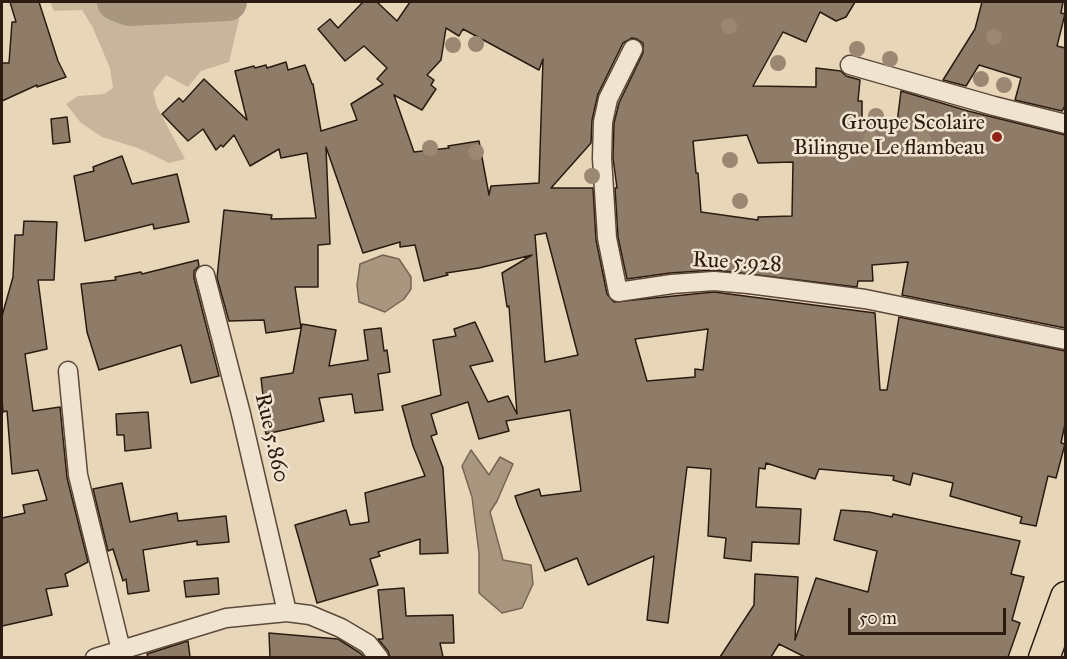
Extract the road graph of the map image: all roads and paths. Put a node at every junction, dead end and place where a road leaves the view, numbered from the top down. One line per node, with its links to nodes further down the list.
1 (633, 49): 5 (street, Rue 5.928)
2 (850, 65): 3 (street)
3 (1065, 124)
4 (205, 275): 8 (street, Rue 5.860)
5 (1065, 340)
6 (68, 371): 9 (street)
7 (1065, 597): 12 (highway)
8 (287, 612): 9 (street); 11 (street)
9 (121, 650): 10 (street)
10 (95, 657)
11 (379, 657)
12 (1044, 657)

